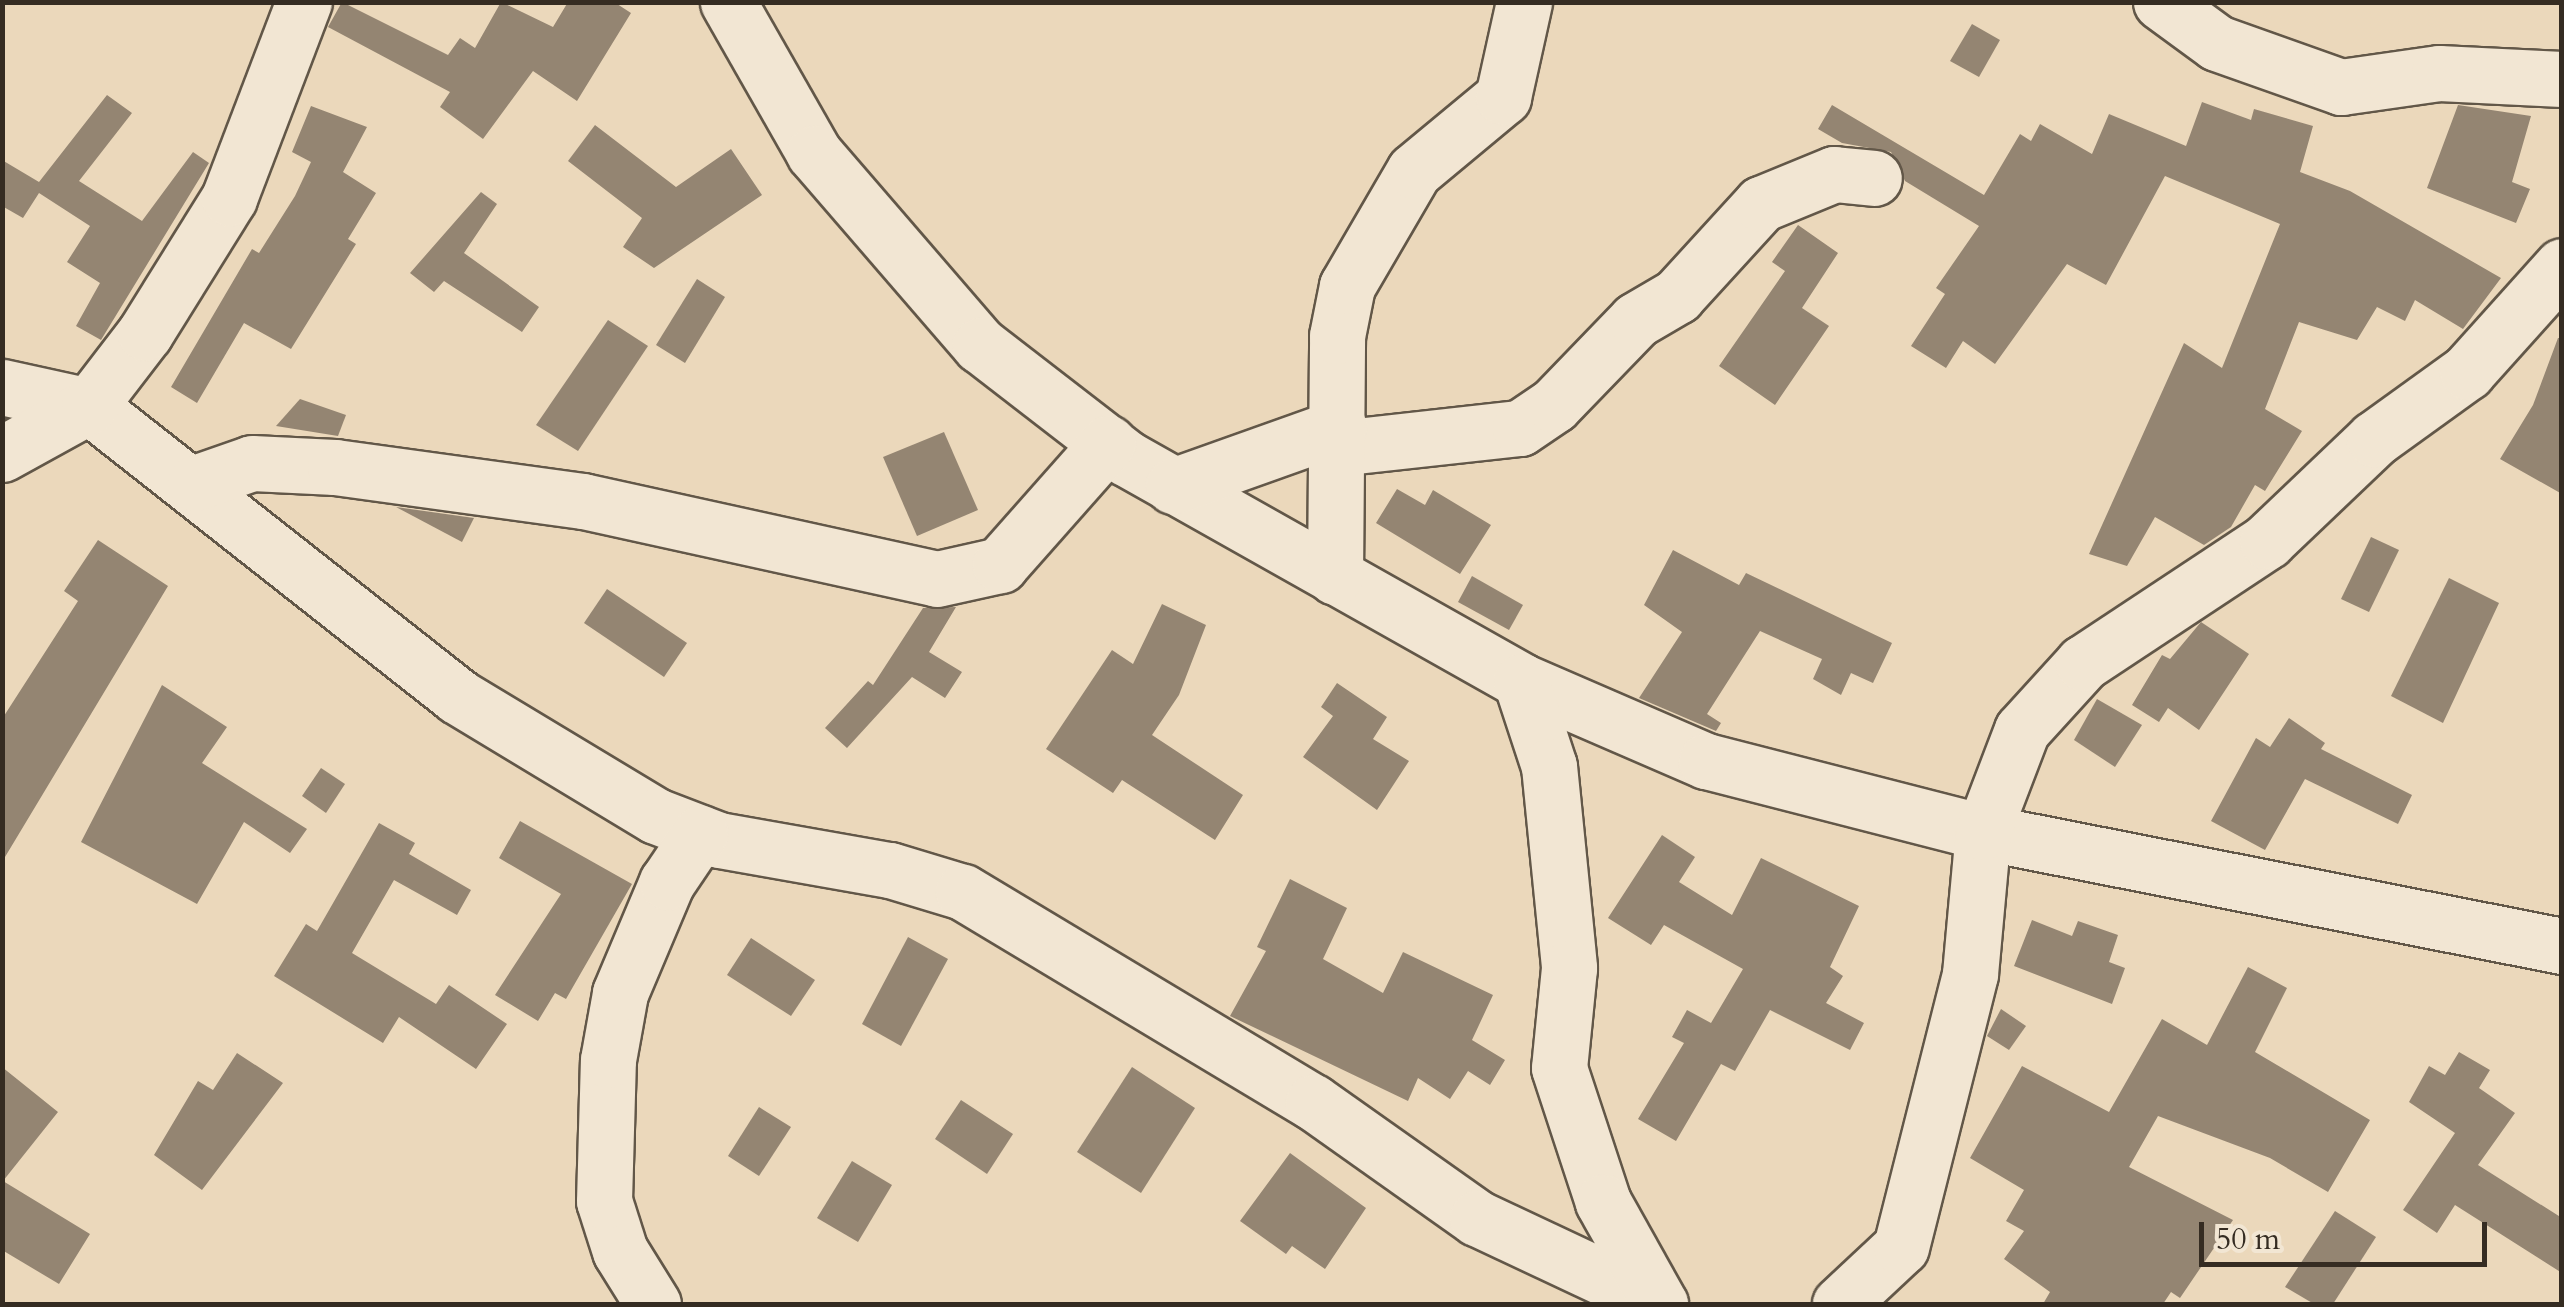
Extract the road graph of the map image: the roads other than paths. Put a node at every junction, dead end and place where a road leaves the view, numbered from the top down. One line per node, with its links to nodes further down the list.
1 (304, 2): 9 (street)
2 (728, 2): 11 (street)
3 (1524, 2): 10 (street)
4 (2161, 2): 5 (street)
5 (2562, 78)
6 (1874, 178): 10 (street)
7 (2562, 266): 17 (street)
8 (2, 387): 9 (street)
9 (89, 406): 12 (street); 13 (street)
10 (1338, 438): 14 (street); 15 (street)
11 (1108, 443): 13 (street); 14 (street)
12 (2, 454)
13 (194, 483): 18 (street)
14 (1173, 486): 15 (street)
15 (1336, 577): 16 (street)
16 (1521, 681): 17 (street); 21 (street)
17 (1983, 832): 19 (street); 22 (street)
18 (700, 833): 20 (street); 21 (street)
19 (2562, 946)
20 (653, 1304)
21 (1660, 1304)
22 (1840, 1304)

